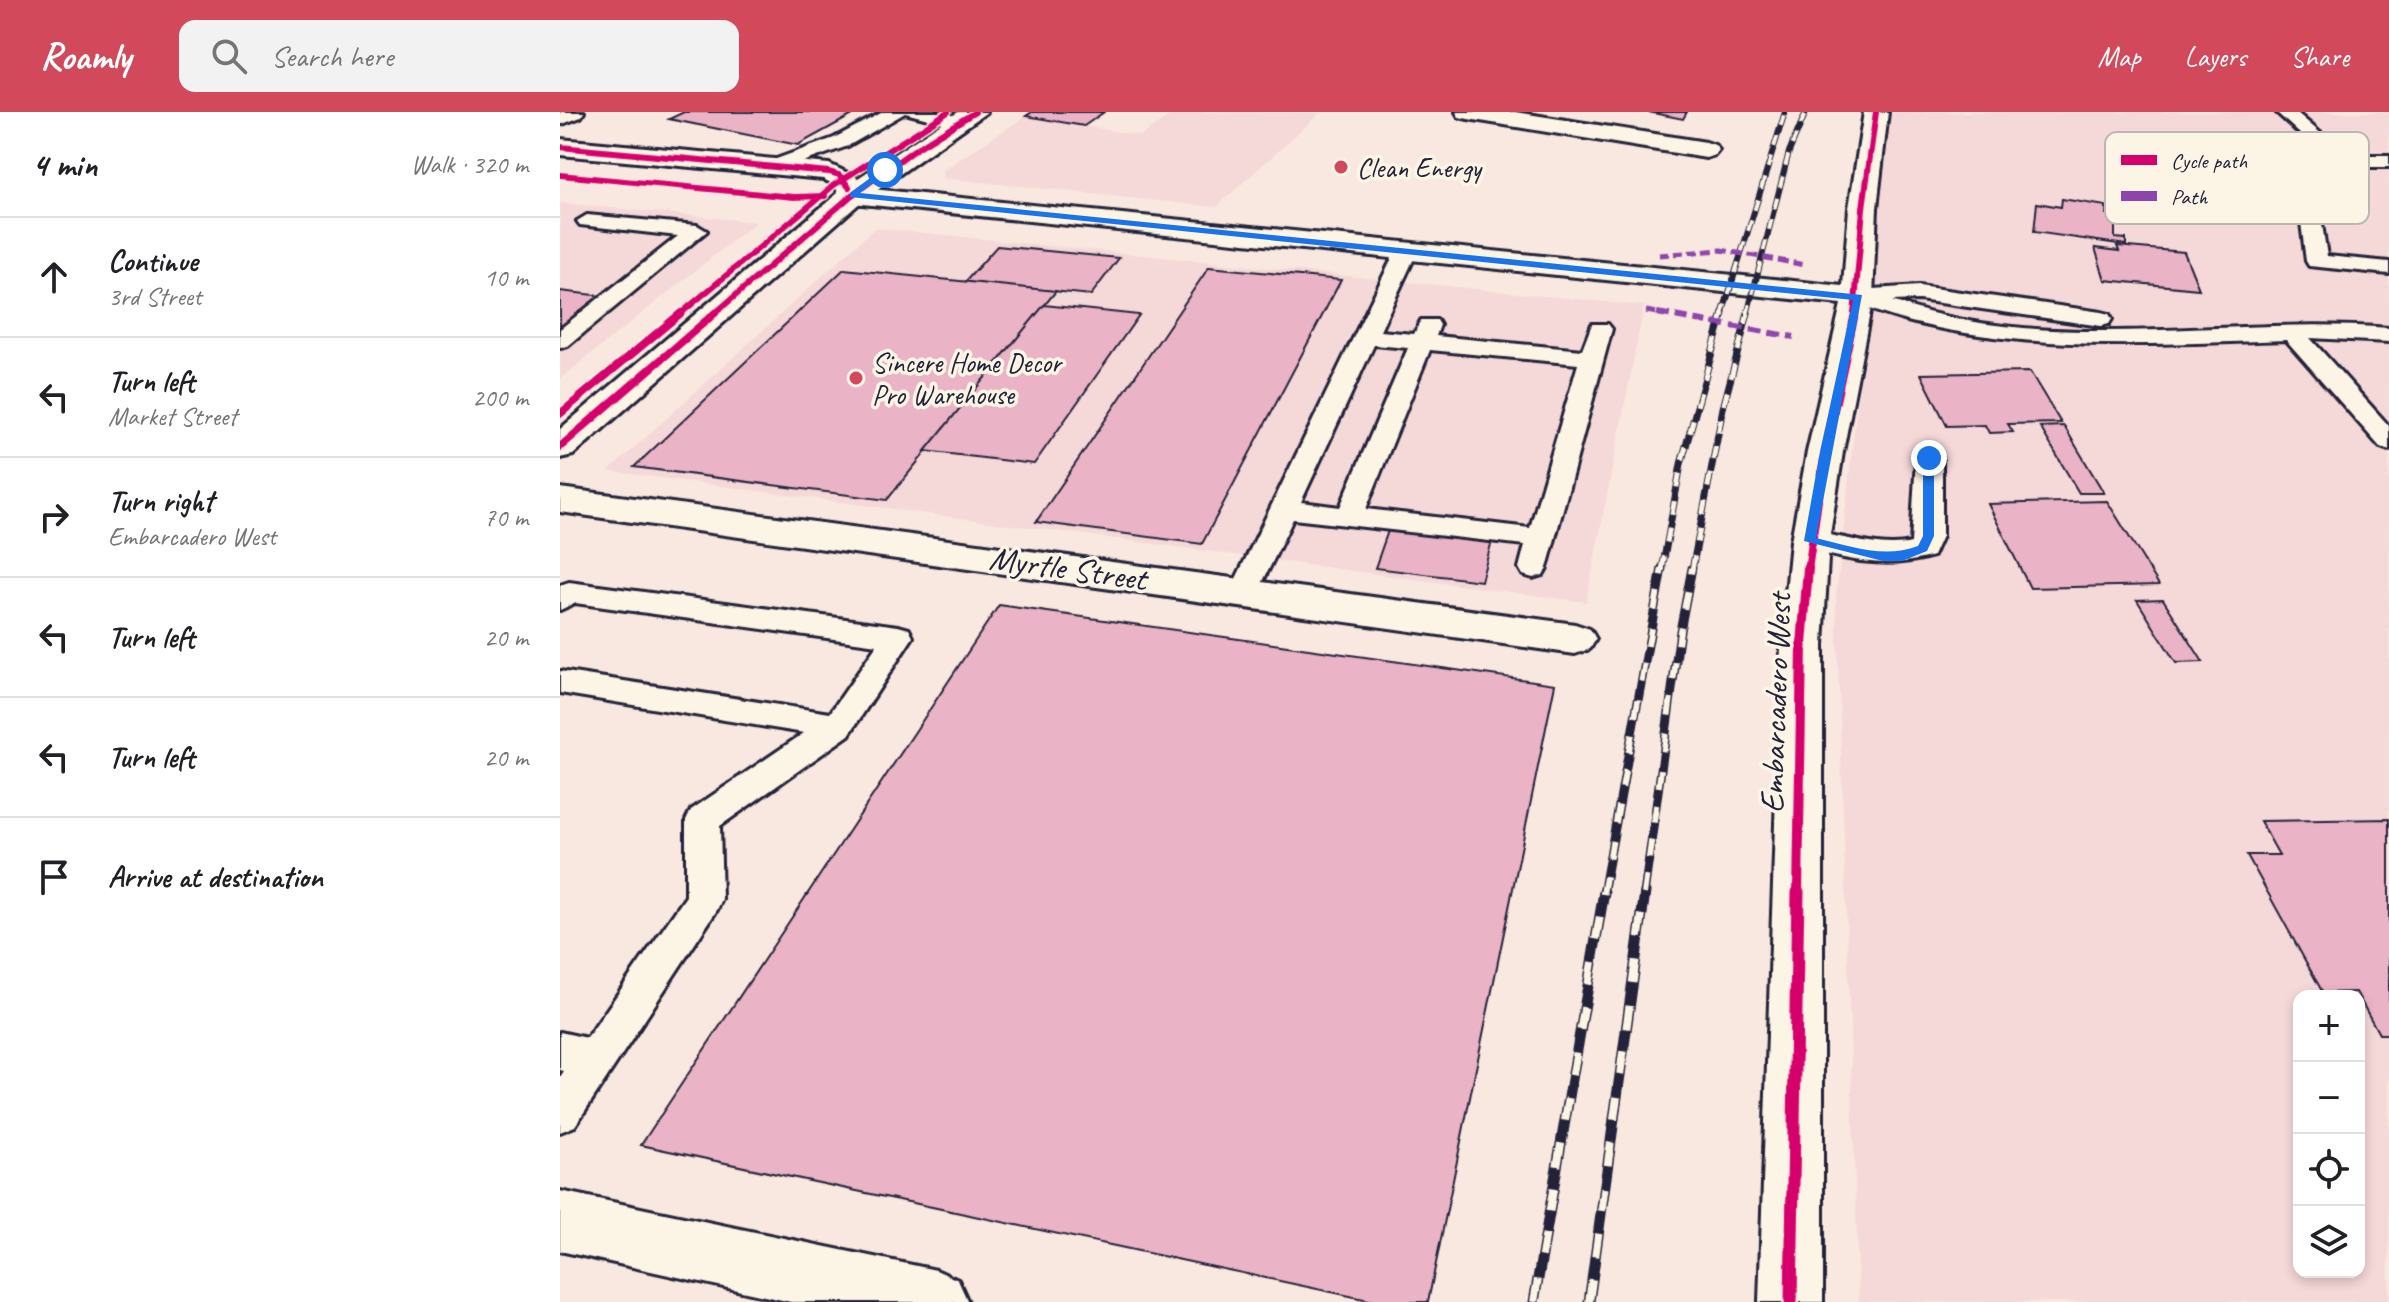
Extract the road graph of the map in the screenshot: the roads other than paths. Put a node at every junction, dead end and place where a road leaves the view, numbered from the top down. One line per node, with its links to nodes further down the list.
1 (572, 112): 8 (street)
2 (897, 112): 12 (lane)
3 (913, 112): 7 (lane)
4 (1468, 112): 11 (street)
5 (1876, 112): 19 (street, Embarcadero West)
6 (2285, 112): 9 (lane)
7 (967, 117): 14 (street)
8 (560, 118)
9 (2308, 132)
10 (560, 147): 12 (street)
11 (1706, 150)
12 (775, 166): 14 (street)
13 (560, 175): 14 (street)
14 (852, 195): 17 (street); 28 (street)
15 (587, 221): 24 (lane)
16 (2312, 224): 18 (lane)
17 (1406, 252): 19 (street); 23 (lane)
18 (2389, 268)
19 (1858, 297): 21 (lane); 34 (street, Embarcadero West)
20 (1600, 329): 26 (lane)
21 (2292, 333): 22 (lane); 27 (lane)
22 (2389, 335)
23 (1366, 337): 25 (lane); 31 (lane)
24 (560, 341)
25 (1421, 343): 26 (lane); 32 (lane)
26 (1592, 358): 33 (lane)
27 (2389, 442)
28 (560, 447)
29 (1929, 458): 34 (lane)
30 (560, 500): 36 (street, Myrtle Street)
31 (1284, 509): 32 (lane); 36 (lane)
32 (1349, 518): 33 (lane)
33 (1541, 538): 35 (lane)
34 (1810, 541): 45 (street, Embarcadero West)
35 (1533, 568)
36 (1244, 593): 38 (street, Myrtle Street)
37 (564, 596): 40 (lane)
38 (1575, 639)
39 (560, 682): 40 (lane)
40 (838, 726): 41 (lane)
41 (578, 1054): 42 (lane)
42 (560, 1112)
43 (560, 1221): 44 (street)
44 (936, 1302)
45 (1791, 1302)

